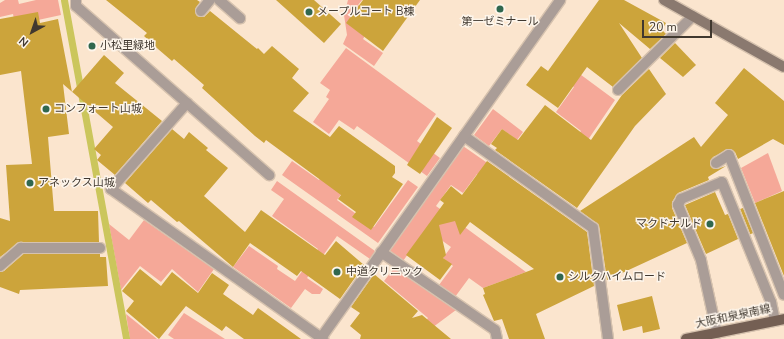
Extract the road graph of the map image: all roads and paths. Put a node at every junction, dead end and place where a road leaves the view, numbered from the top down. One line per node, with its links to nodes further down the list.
1 (76, 0): 11 (street)
2 (210, 0): 6 (street)
3 (219, 0): 8 (street)
4 (560, 0): 12 (street)
5 (664, 0): 7 (street)
6 (201, 11)
7 (693, 16): 9 (street); 10 (street)
8 (240, 18)
9 (784, 67)
10 (618, 90)
11 (187, 103): 14 (street); 21 (street)
12 (464, 136): 16 (street); 23 (street)
13 (716, 164): 18 (street)
14 (269, 175)
15 (100, 248): 17 (street)
16 (381, 252): 21 (street); 22 (street)
17 (0, 266)
18 (784, 295)
19 (779, 320): 20 (main road, 大阪和泉泉南線); 20 (street)
20 (718, 332): 24 (main road, 大阪和泉泉南線)
21 (322, 338)
22 (497, 339)
23 (608, 339)
24 (686, 339)

